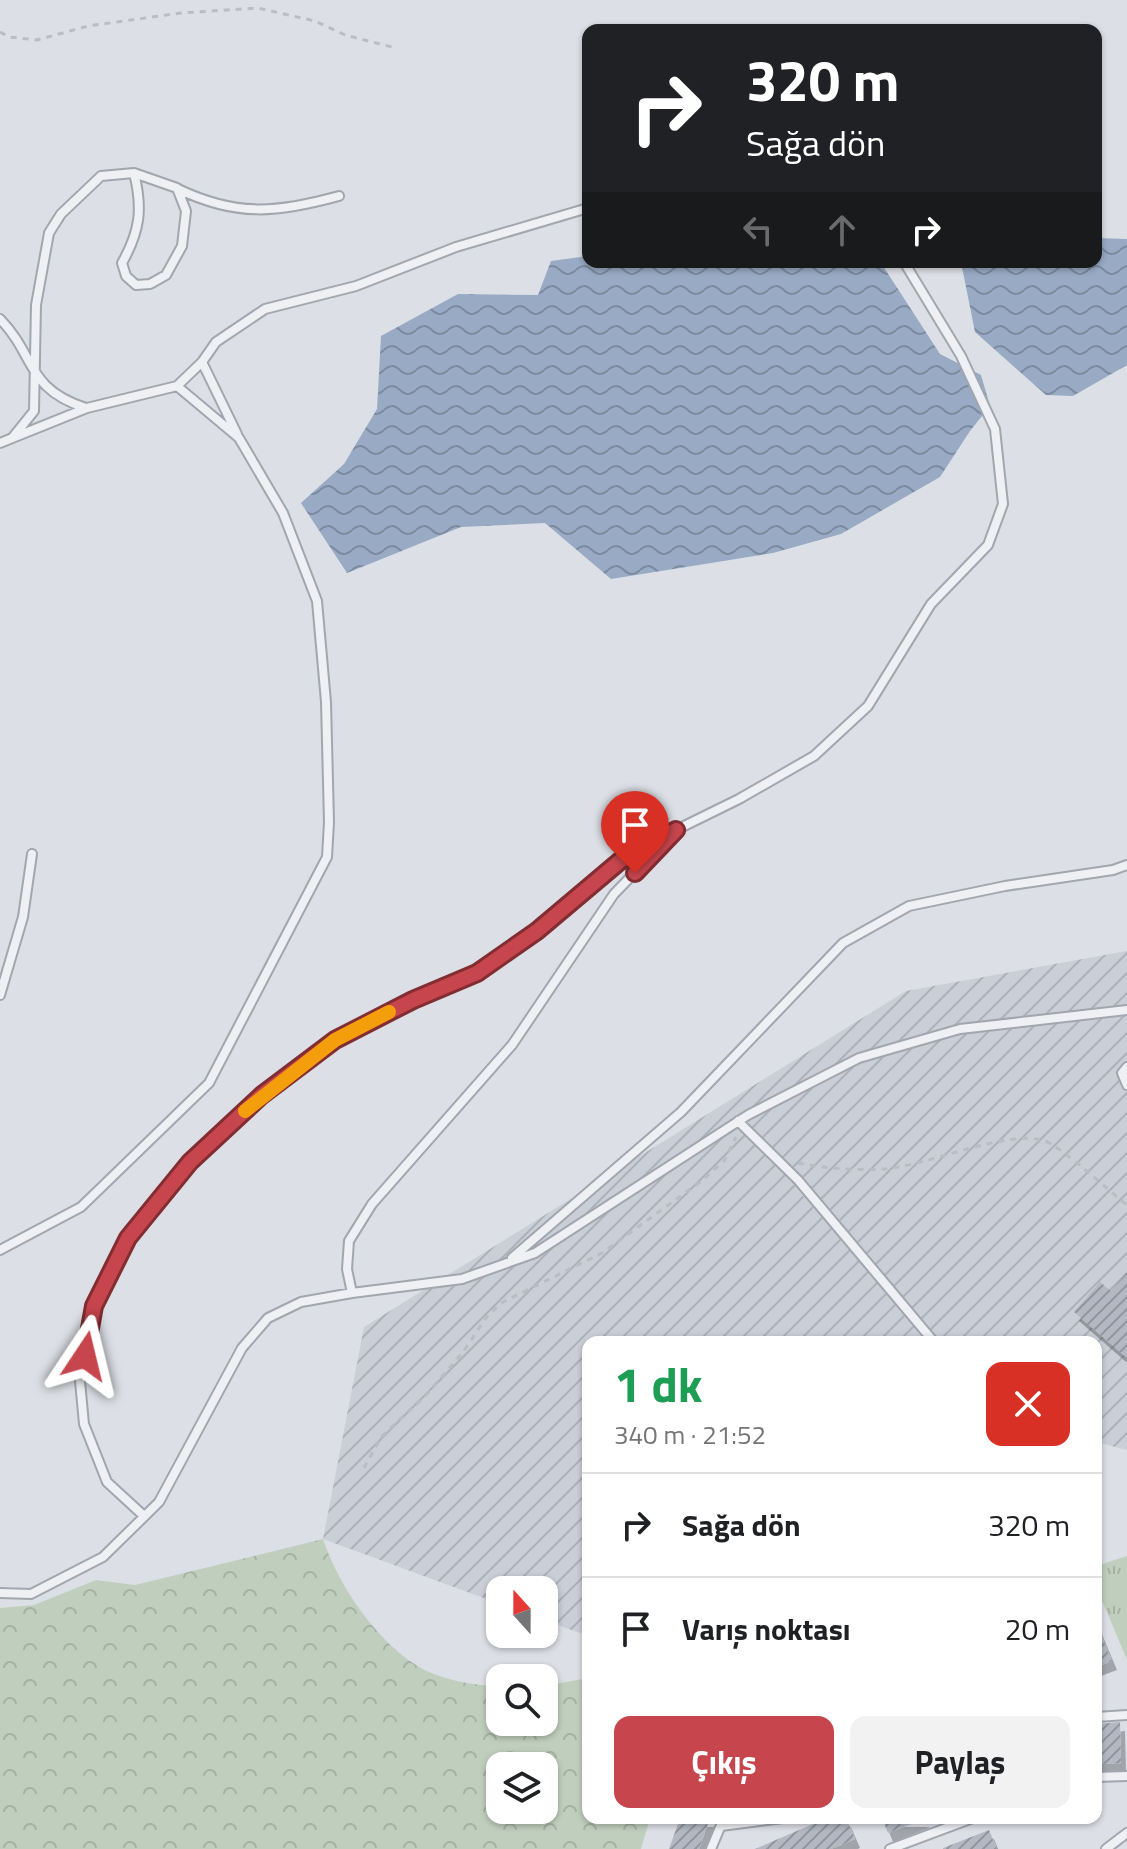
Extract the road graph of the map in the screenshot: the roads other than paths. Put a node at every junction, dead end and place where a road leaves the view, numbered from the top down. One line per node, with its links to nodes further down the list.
1 (134, 173): 2 (lane); 2 (lane); 8 (lane)
2 (177, 188): 3 (lane)
3 (339, 196)
4 (582, 210): 7 (lane)
5 (908, 268): 14 (lane)
6 (0, 319): 8 (lane)
7 (202, 362): 9 (lane); 12 (lane)
8 (36, 376): 10 (lane); 11 (lane)
9 (177, 386): 10 (lane); 12 (lane)
10 (87, 408): 11 (lane)
11 (12, 437): 13 (lane)
12 (239, 438): 22 (lane)
13 (0, 443)
14 (676, 830): 24 (lane); 26 (lane)
15 (32, 854): 17 (lane)
16 (1127, 865): 23 (lane)
17 (0, 995)
18 (1127, 1010): 21 (lane)
19 (1127, 1067): 20 (lane)
20 (1127, 1085)
21 (738, 1121): 23 (lane); 25 (lane)
22 (2, 1247)
23 (505, 1264): 24 (lane)
24 (352, 1293): 26 (lane)
25 (929, 1336)
26 (144, 1516): 27 (lane)
27 (0, 1593)
28 (1127, 1715): 29 (lane)
29 (1102, 1717)
30 (1127, 1776): 31 (lane)
31 (1102, 1777)
32 (722, 1824): 35 (lane)
33 (957, 1824): 36 (lane)
34 (1127, 1833): 37 (lane)
35 (711, 1849)
36 (890, 1849)
37 (1106, 1849)

